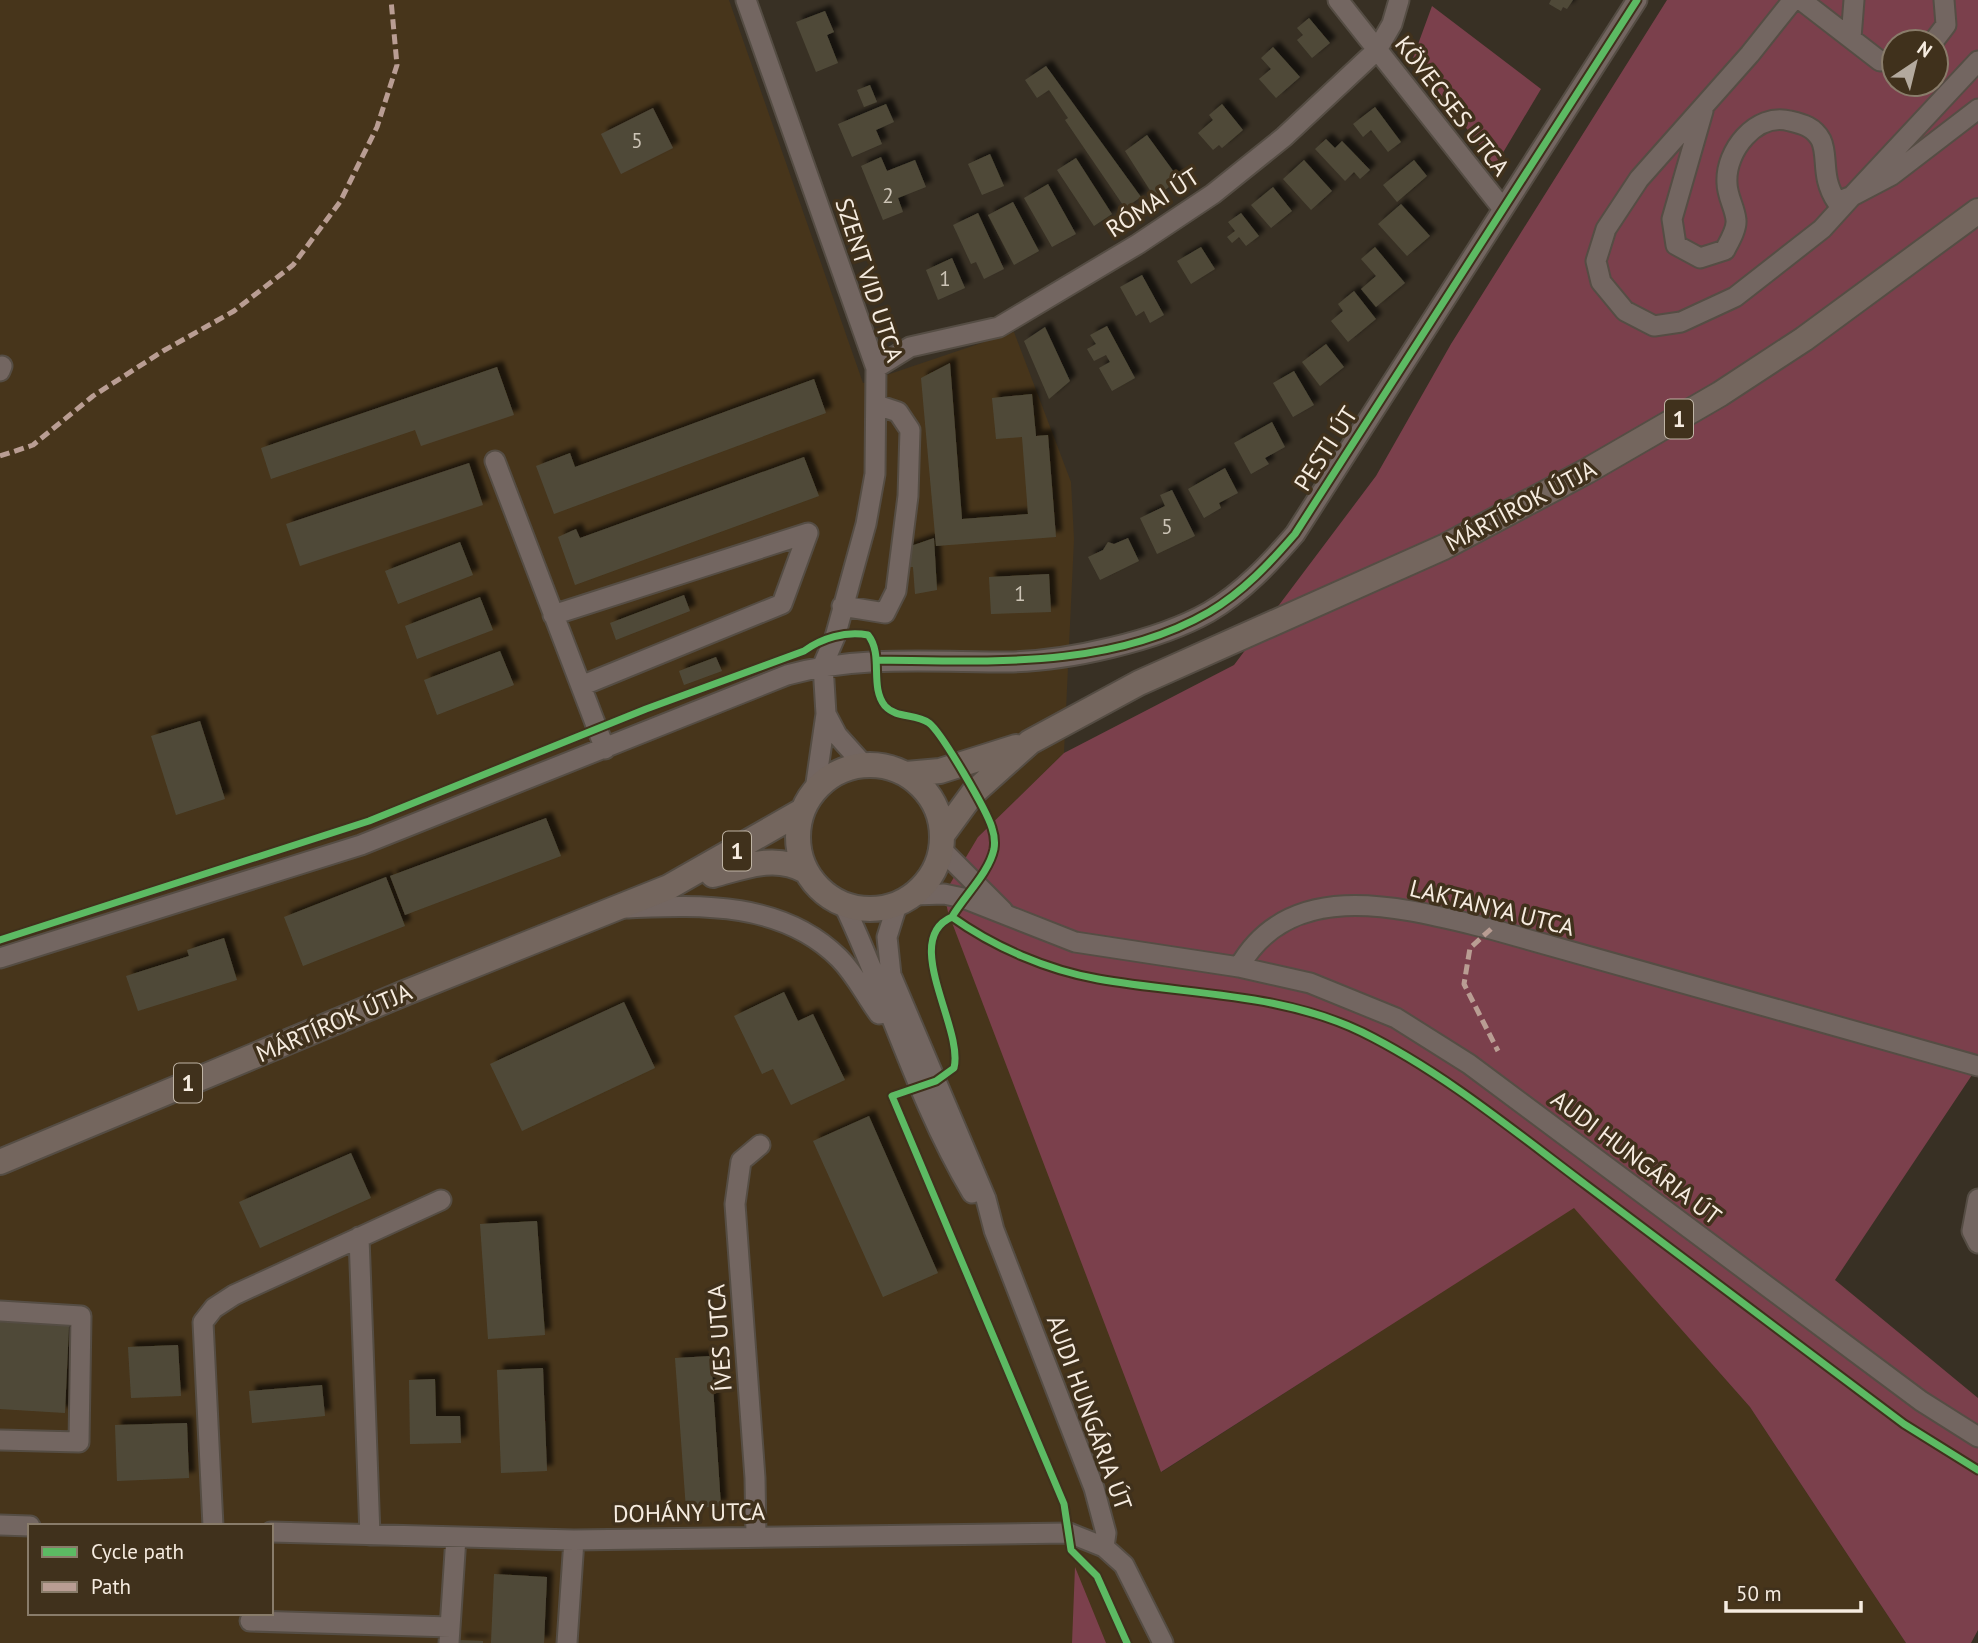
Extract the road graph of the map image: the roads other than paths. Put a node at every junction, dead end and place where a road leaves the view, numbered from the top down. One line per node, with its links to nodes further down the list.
1 (746, 0): 19 (street, SZENT VID UTCA)
2 (1338, 0): 11 (street, KÖVECSES UTCA)
3 (1399, 0): 11 (street, RÓMAI ÚT)
4 (1637, 0): 17 (street, PESTI ÚT)
5 (1793, 0): 14 (street)
6 (1801, 0): 10 (street)
7 (1854, 0): 10 (street)
8 (1944, 0): 9 (street)
9 (1944, 28)
10 (1851, 38): 12 (street)
11 (1377, 50): 17 (street, KÖVECSES UTCA); 19 (street, RÓMAI ÚT)
12 (1880, 60)
13 (1978, 61): 16 (street)
14 (1704, 107): 16 (street); 16 (street)
15 (1978, 109): 16 (street)
16 (1852, 196)
17 (1503, 209): 24 (street, PESTI ÚT)
18 (1978, 211): 27 (main road, MÁRTÍROK ÚTJA / 1)
19 (876, 368): 20 (street, SZENT VID UTCA)
20 (877, 405): 22 (street, SZENT VID UTCA); 22 (street)
21 (495, 461): 23 (street)
22 (842, 606): 24 (street, SZENT VID UTCA)
23 (553, 615): 25 (street); 25 (street)
24 (823, 665): 26 (street); 28 (street, PESTI ÚT)
25 (581, 686): 28 (street)
26 (826, 714): 29 (street); 31 (street)
27 (1030, 742): 30 (main road, MÁRTÍROK ÚTJA / 1); 33 (main road, MÁRTÍROK ÚTJA / 1)
28 (605, 749): 40 (street, PESTI ÚT)
29 (864, 765): 30 (main road, MÁRTÍROK ÚTJA / 1); 31 (main road, MÁRTÍROK ÚTJA / 1)
30 (906, 774): 33 (main road, MÁRTÍROK ÚTJA / 1)
31 (815, 790): 32 (main road, MÁRTÍROK ÚTJA / 1)
32 (802, 811): 34 (main road, MÁRTÍROK ÚTJA / 1); 35 (main road, MÁRTÍROK ÚTJA / 1)
33 (942, 842): 36 (main road, MÁRTÍROK ÚTJA / 1); 39 (street)
34 (806, 871): 35 (main road, MÁRTÍROK ÚTJA / 1); 37 (main road)
35 (669, 887): 38 (main road, MÁRTÍROK ÚTJA / 1)
36 (906, 900): 37 (main road); 39 (street); 48 (street)
37 (844, 905): 42 (street)
38 (618, 908): 42 (street); 45 (main road, MÁRTÍROK ÚTJA / 1)
39 (1009, 916): 41 (street)
40 (0, 958)
41 (1240, 967): 43 (street, LAKTANYA UTCA); 52 (street, AUDI HUNGÁRIA ÚT)
42 (899, 1040): 48 (street)
43 (1978, 1066)
44 (760, 1145): 59 (street, ÍVES UTCA)
45 (0, 1162)
46 (1978, 1199): 50 (street)
47 (442, 1200): 49 (street)
48 (994, 1230): 62 (street, AUDI HUNGÁRIA ÚT)
49 (359, 1237): 54 (street); 58 (street)
50 (1978, 1243)
51 (0, 1311): 53 (street)
52 (1978, 1437)
53 (0, 1440)
54 (213, 1524)
55 (0, 1525): 56 (street)
56 (28, 1526)
57 (273, 1532): 58 (street, DOHÁNY UTCA)
58 (370, 1535): 60 (street, DOHÁNY UTCA)
59 (756, 1536): 61 (street, DOHÁNY UTCA); 62 (street, DOHÁNY UTCA)
60 (456, 1537): 61 (street, DOHÁNY UTCA); 65 (street)
61 (573, 1540): 66 (street)
62 (1104, 1547): 67 (street, AUDI HUNGÁRIA ÚT)
63 (250, 1621): 64 (street)
64 (403, 1634): 65 (street)
65 (450, 1635)
66 (567, 1643)
67 (1163, 1643)

